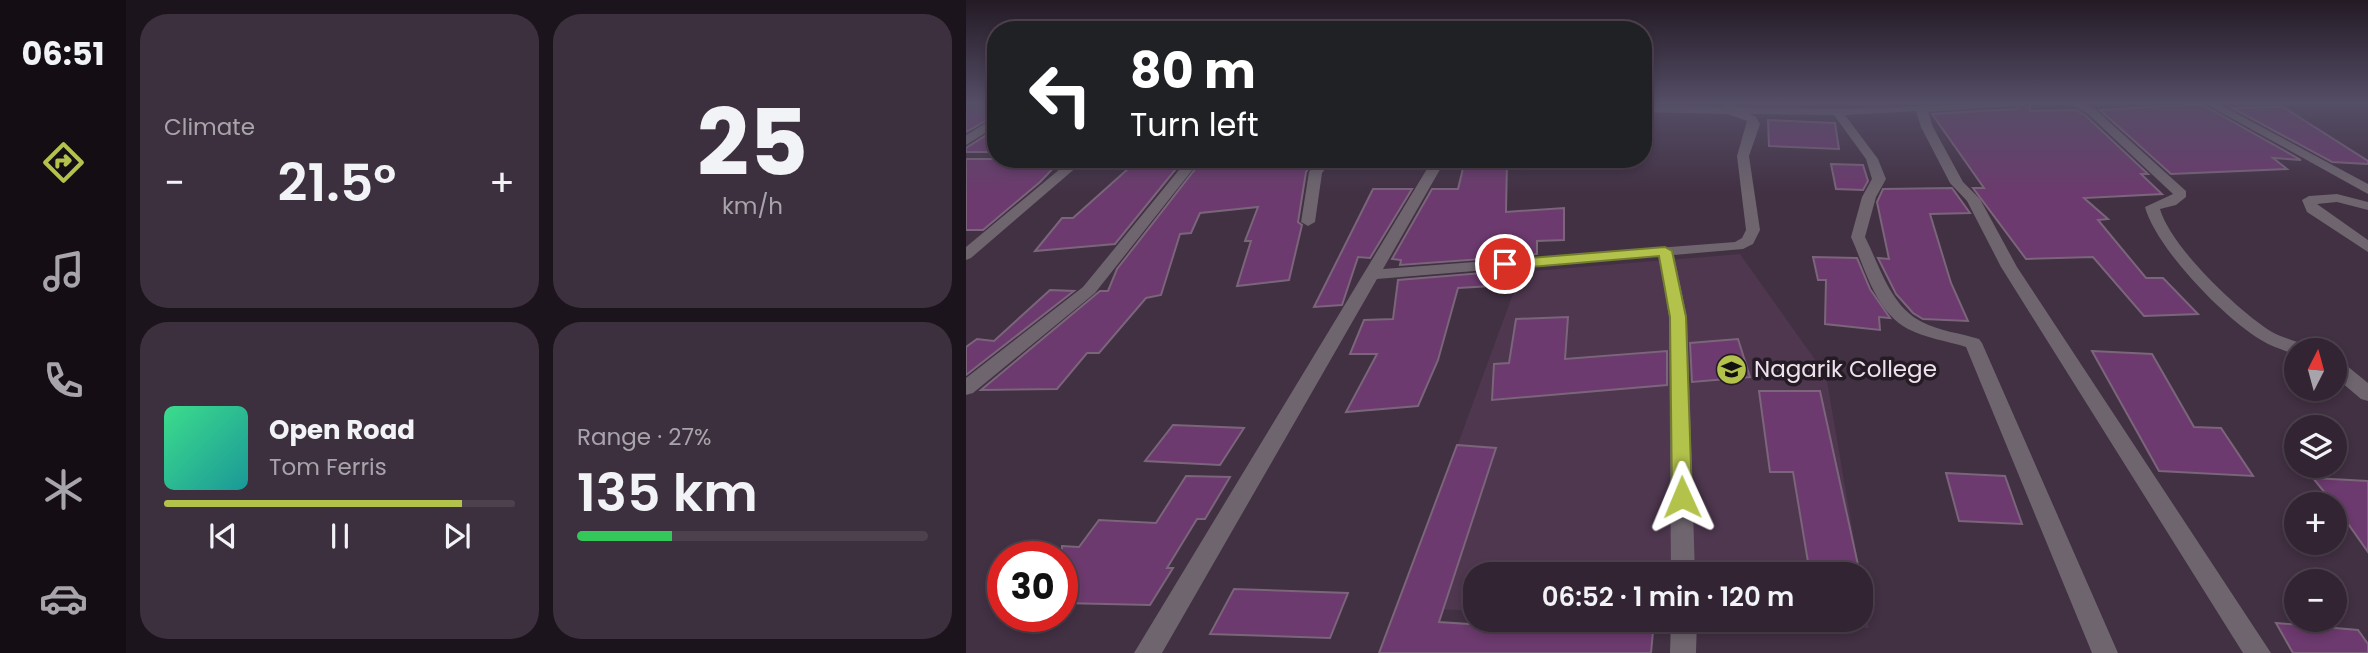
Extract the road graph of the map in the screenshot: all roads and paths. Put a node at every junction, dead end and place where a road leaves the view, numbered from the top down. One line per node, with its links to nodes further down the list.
1 (1751, 133): 14 (street)
2 (1853, 133): 25 (street)
3 (1931, 133): 26 (street)
4 (2115, 133): 17 (street)
5 (2265, 133): 10 (street)
6 (1069, 168): 15 (street)
7 (1188, 168): 19 (street)
8 (1320, 168): 12 (street)
9 (1435, 168): 16 (street)
10 (2368, 190)
11 (2368, 206): 13 (street)
12 (1308, 222)
13 (2368, 247)
14 (1665, 251): 16 (street); 21 (street)
15 (966, 255)
16 (1371, 275): 23 (street)
17 (2284, 343)
18 (2347, 376): 20 (street)
19 (966, 388)
20 (2368, 394)
21 (1683, 562)
22 (1684, 632): 24 (street)
23 (1147, 653)
24 (1683, 653)
25 (2105, 653)
26 (2259, 653)

